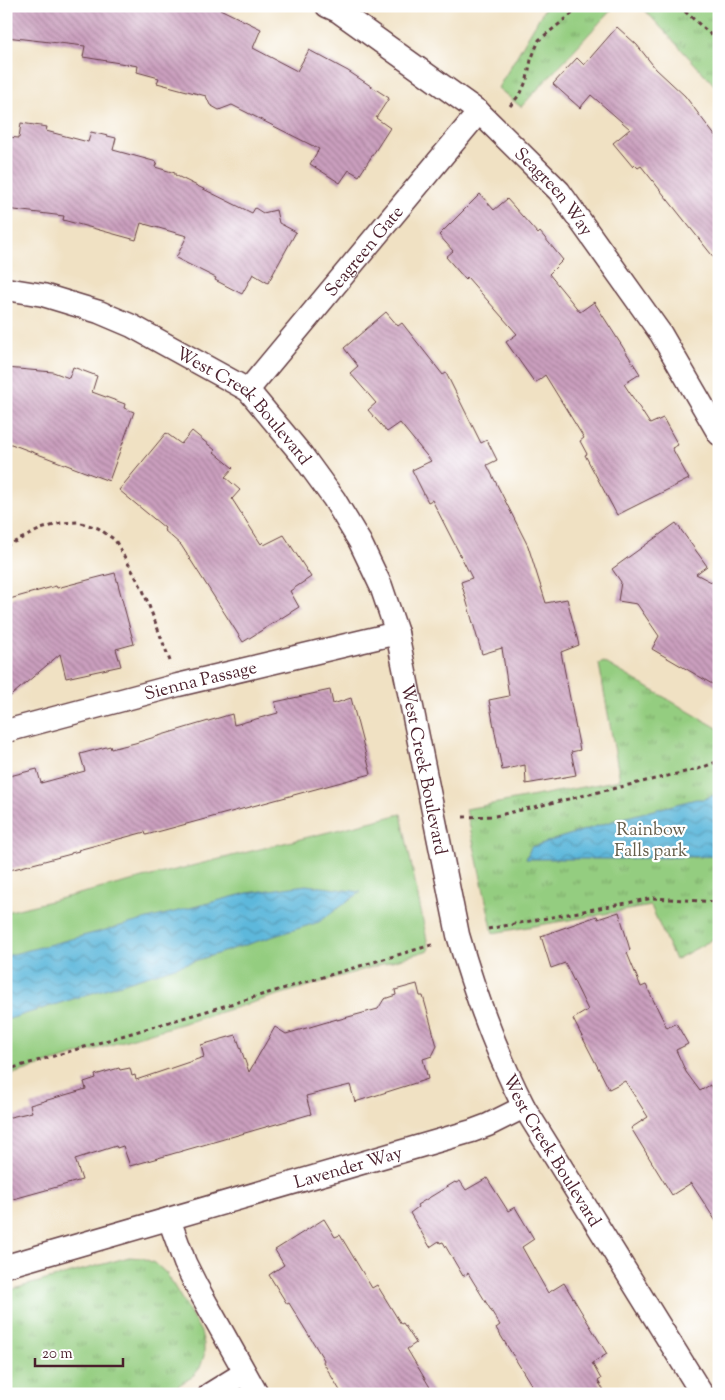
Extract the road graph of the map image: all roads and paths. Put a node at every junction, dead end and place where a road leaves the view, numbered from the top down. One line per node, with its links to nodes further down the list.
1 (585, 6): 3 (path)
2 (679, 6): 5 (path)
3 (579, 7): 6 (path)
4 (335, 8): 7 (street, Seagreen Way)
5 (719, 42)
6 (510, 106)
7 (479, 112): 9 (street, Seagreen Gate); 10 (street, Seagreen Way)
8 (6, 289): 9 (street, West Creek Boulevard)
9 (248, 390): 12 (street, West Creek Boulevard)
10 (719, 434)
11 (6, 546): 13 (path)
12 (397, 633): 13 (street, Sienna Passage); 21 (street, West Creek Boulevard)
13 (178, 685): 14 (street, Sienna Passage)
14 (6, 731)
15 (719, 760): 16 (path)
16 (463, 817)
17 (719, 902): 18 (path)
18 (488, 929)
19 (435, 944): 20 (path)
20 (6, 1070)
21 (524, 1107): 22 (street, Lavender Way); 27 (street, West Creek Boulevard)
22 (169, 1220): 23 (street, Lavender Way); 24 (street)
23 (6, 1266)
24 (244, 1372): 25 (street); 26 (street)
25 (210, 1394)
26 (257, 1394)
27 (702, 1394)

